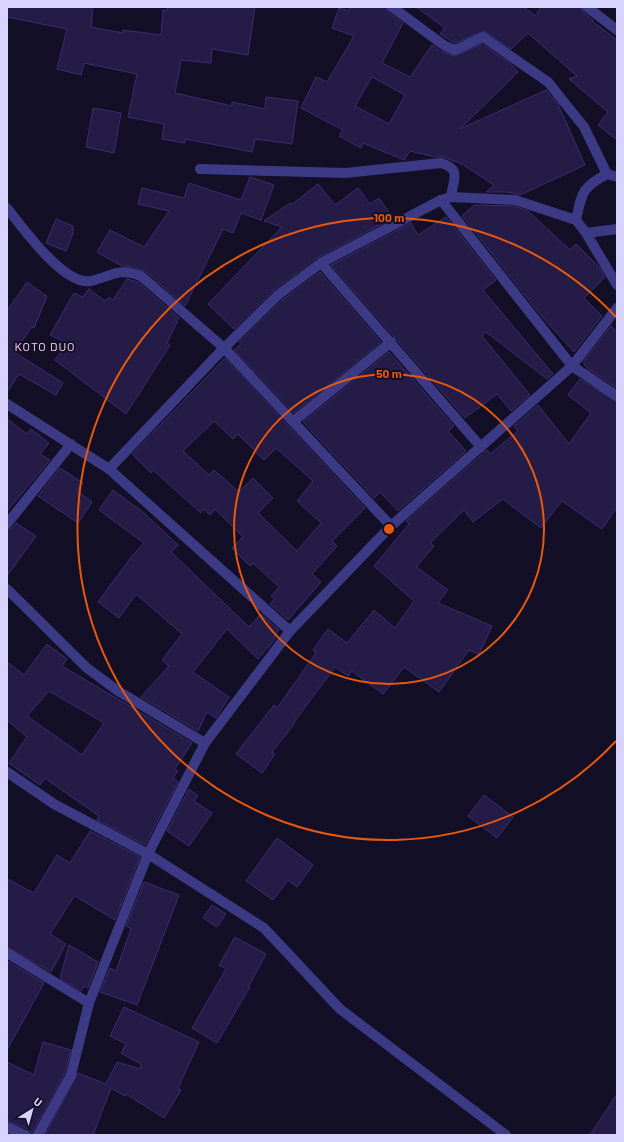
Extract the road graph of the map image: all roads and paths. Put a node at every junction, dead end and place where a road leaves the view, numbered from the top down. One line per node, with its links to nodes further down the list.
1 (392, 7): 5 (street)
2 (587, 7): 3 (street)
3 (617, 30)
4 (200, 169): 7 (street)
5 (606, 174): 6 (street); 9 (street)
6 (617, 177)
7 (448, 196): 9 (street); 12 (street); 17 (street)
8 (7, 208): 16 (street)
9 (576, 220): 11 (street)
10 (617, 229): 11 (street)
11 (586, 234): 13 (street)
12 (321, 263): 15 (street); 16 (street)
13 (617, 285)
14 (617, 308): 17 (street)
15 (391, 342): 20 (street); 22 (street)
16 (224, 348): 20 (street); 23 (street)
17 (572, 366): 18 (street); 22 (street)
18 (617, 396)
19 (7, 404): 21 (street)
20 (294, 421): 25 (street)
21 (71, 444): 23 (street); 24 (street)
22 (481, 447): 25 (street)
23 (109, 469): 27 (street)
24 (7, 524)
25 (391, 526): 27 (street)
26 (7, 589): 28 (street)
27 (290, 631): 28 (street)
28 (205, 743): 30 (street)
29 (7, 772): 30 (street)
30 (148, 854): 32 (street); 36 (street)
31 (7, 953): 32 (street)
32 (89, 1003): 35 (street)
33 (7, 1127): 34 (street)
34 (25, 1135)
35 (38, 1135)
36 (506, 1135)

